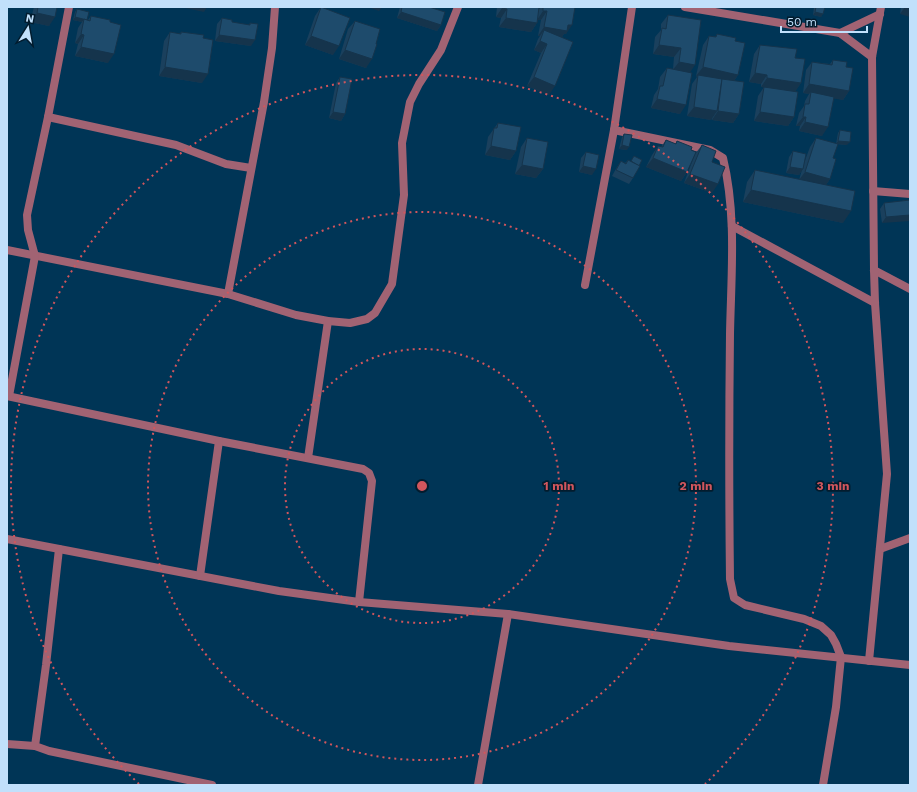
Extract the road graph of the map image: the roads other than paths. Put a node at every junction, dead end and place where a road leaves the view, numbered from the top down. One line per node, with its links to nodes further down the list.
1 (69, 7): 9 (street)
2 (275, 7): 11 (street)
3 (458, 7): 22 (street)
4 (632, 7): 10 (street)
5 (685, 7): 7 (street)
6 (881, 10): 7 (street); 8 (street)
7 (840, 33): 8 (street)
8 (872, 57): 12 (street)
9 (48, 117): 11 (street); 16 (street)
10 (614, 130): 14 (street); 18 (street)
11 (251, 168): 20 (street)
12 (873, 191): 13 (street); 17 (street)
13 (910, 194)
14 (732, 226): 21 (street); 33 (street)
15 (7, 250): 16 (street)
16 (35, 256): 20 (street); 23 (street)
17 (874, 270): 19 (street); 21 (street)
18 (585, 285)
19 (910, 289)
20 (228, 294): 22 (street)
21 (875, 303): 29 (street)
22 (328, 321): 25 (street)
23 (8, 396): 24 (street)
24 (219, 441): 25 (street); 30 (street)
25 (308, 458): 31 (street)
26 (910, 538): 29 (street)
27 (7, 539): 28 (street)
28 (59, 549): 30 (street); 37 (street)
29 (880, 549): 34 (street)
30 (200, 576): 31 (street)
31 (359, 602): 32 (street)
32 (508, 614): 33 (street); 39 (street)
33 (841, 657): 34 (street); 40 (street)
34 (869, 661): 35 (street)
35 (910, 665)
36 (7, 744): 37 (street)
37 (35, 746): 38 (street)
38 (212, 785)
39 (478, 785)
40 (823, 785)

